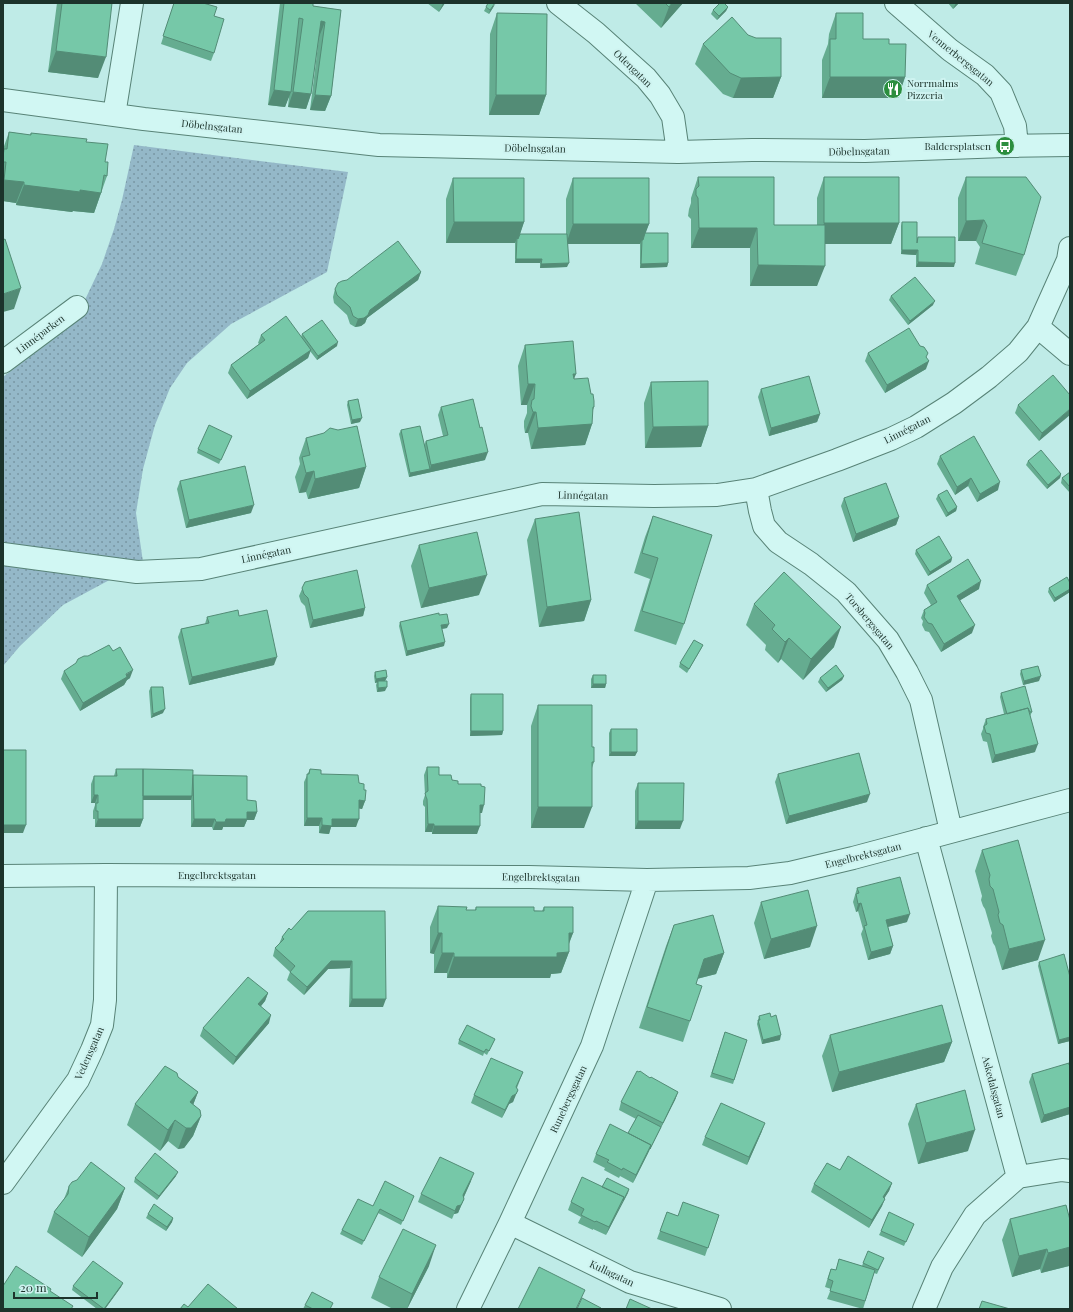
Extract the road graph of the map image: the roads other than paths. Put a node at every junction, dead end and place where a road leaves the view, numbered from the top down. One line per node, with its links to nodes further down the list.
1 (132, 3): 5 (street)
2 (558, 3): 8 (street, Odengatan)
3 (896, 3): 7 (street, Vennerbergsgatan)
4 (3, 100): 5 (street, Döbelnsgatan)
5 (114, 115): 8 (street, Döbelnsgatan)
6 (1070, 145): 7 (street, Döbelnsgatan)
7 (1017, 146): 8 (street, Döbelnsgatan)
8 (678, 152)
9 (1070, 248): 11 (street, Linnégatan)
10 (77, 307): 13 (street, Linnéparken)
11 (1038, 327): 12 (street); 14 (street, Linnégatan)
12 (1070, 354)
13 (3, 362)
14 (756, 489): 15 (street, Linnégatan); 17 (street, Torsbergsgatan)
15 (3, 554)
16 (1070, 800): 17 (street, Engelbrektsgatan)
17 (951, 832): 18 (street, Engelbrektsgatan)
18 (926, 838): 21 (street, Engelbrektsgatan); 23 (street, Askedalsgatan)
19 (106, 875): 20 (street, Engelbrektsgatan); 21 (street, Engelbrektsgatan); 24 (street, Vedensgatan)
20 (3, 876)
21 (647, 880): 25 (street, Runebergsgatan)
22 (1070, 1171): 23 (street)
23 (1018, 1177): 28 (street)
24 (3, 1183)
25 (510, 1224): 26 (street, Runebergsgatan); 27 (street, Kullagatan)
26 (468, 1309)
27 (720, 1309)
28 (924, 1309)

